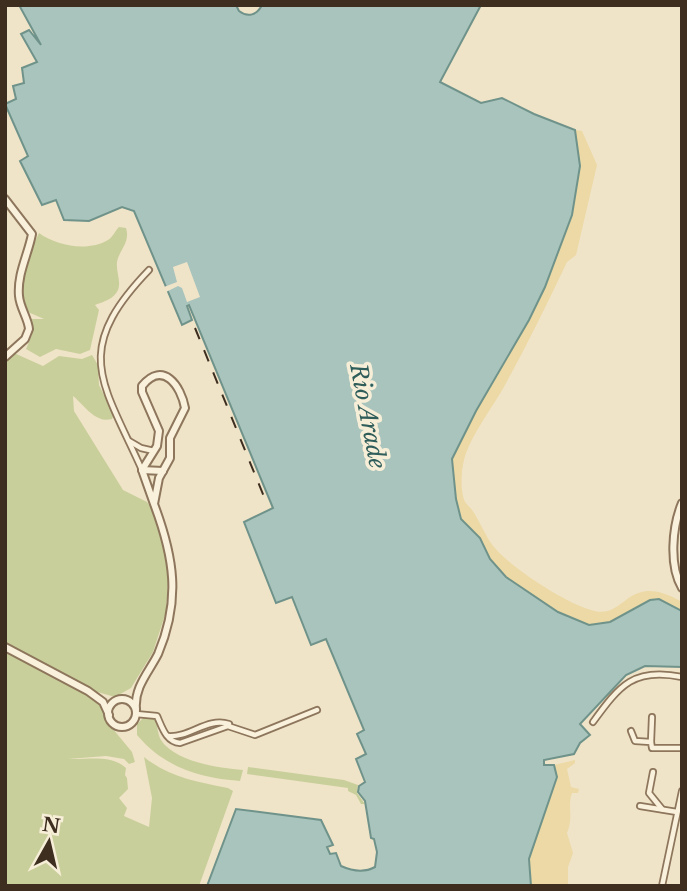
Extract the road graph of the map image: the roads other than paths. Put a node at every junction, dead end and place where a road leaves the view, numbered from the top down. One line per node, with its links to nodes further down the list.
1 (6, 203): 3 (street)
2 (149, 270): 4 (street)
3 (5, 356)
4 (128, 440): 5 (street); 6 (street)
5 (154, 451): 6 (street); 7 (street)
6 (142, 470): 7 (street); 9 (street)
7 (163, 471): 9 (street)
8 (682, 503): 10 (street)
9 (154, 504): 12 (street)
10 (682, 588)
11 (5, 647): 14 (street)
12 (145, 676): 15 (street); 18 (street)
13 (682, 677): 22 (street)
14 (88, 691): 15 (street); 19 (street)
15 (118, 700): 18 (street); 19 (street)
16 (155, 709): 20 (street)
17 (317, 710): 20 (street)
18 (136, 711): 19 (street); 20 (street)
19 (109, 715)
20 (157, 716)
21 (652, 717): 24 (street)
22 (593, 722)
23 (631, 731): 24 (street)
24 (651, 742): 25 (street)
25 (682, 748)
26 (653, 772): 29 (street)
27 (682, 790): 30 (street)
28 (640, 806): 29 (street)
29 (662, 809): 30 (street)
30 (677, 815): 31 (street)
31 (662, 886)

